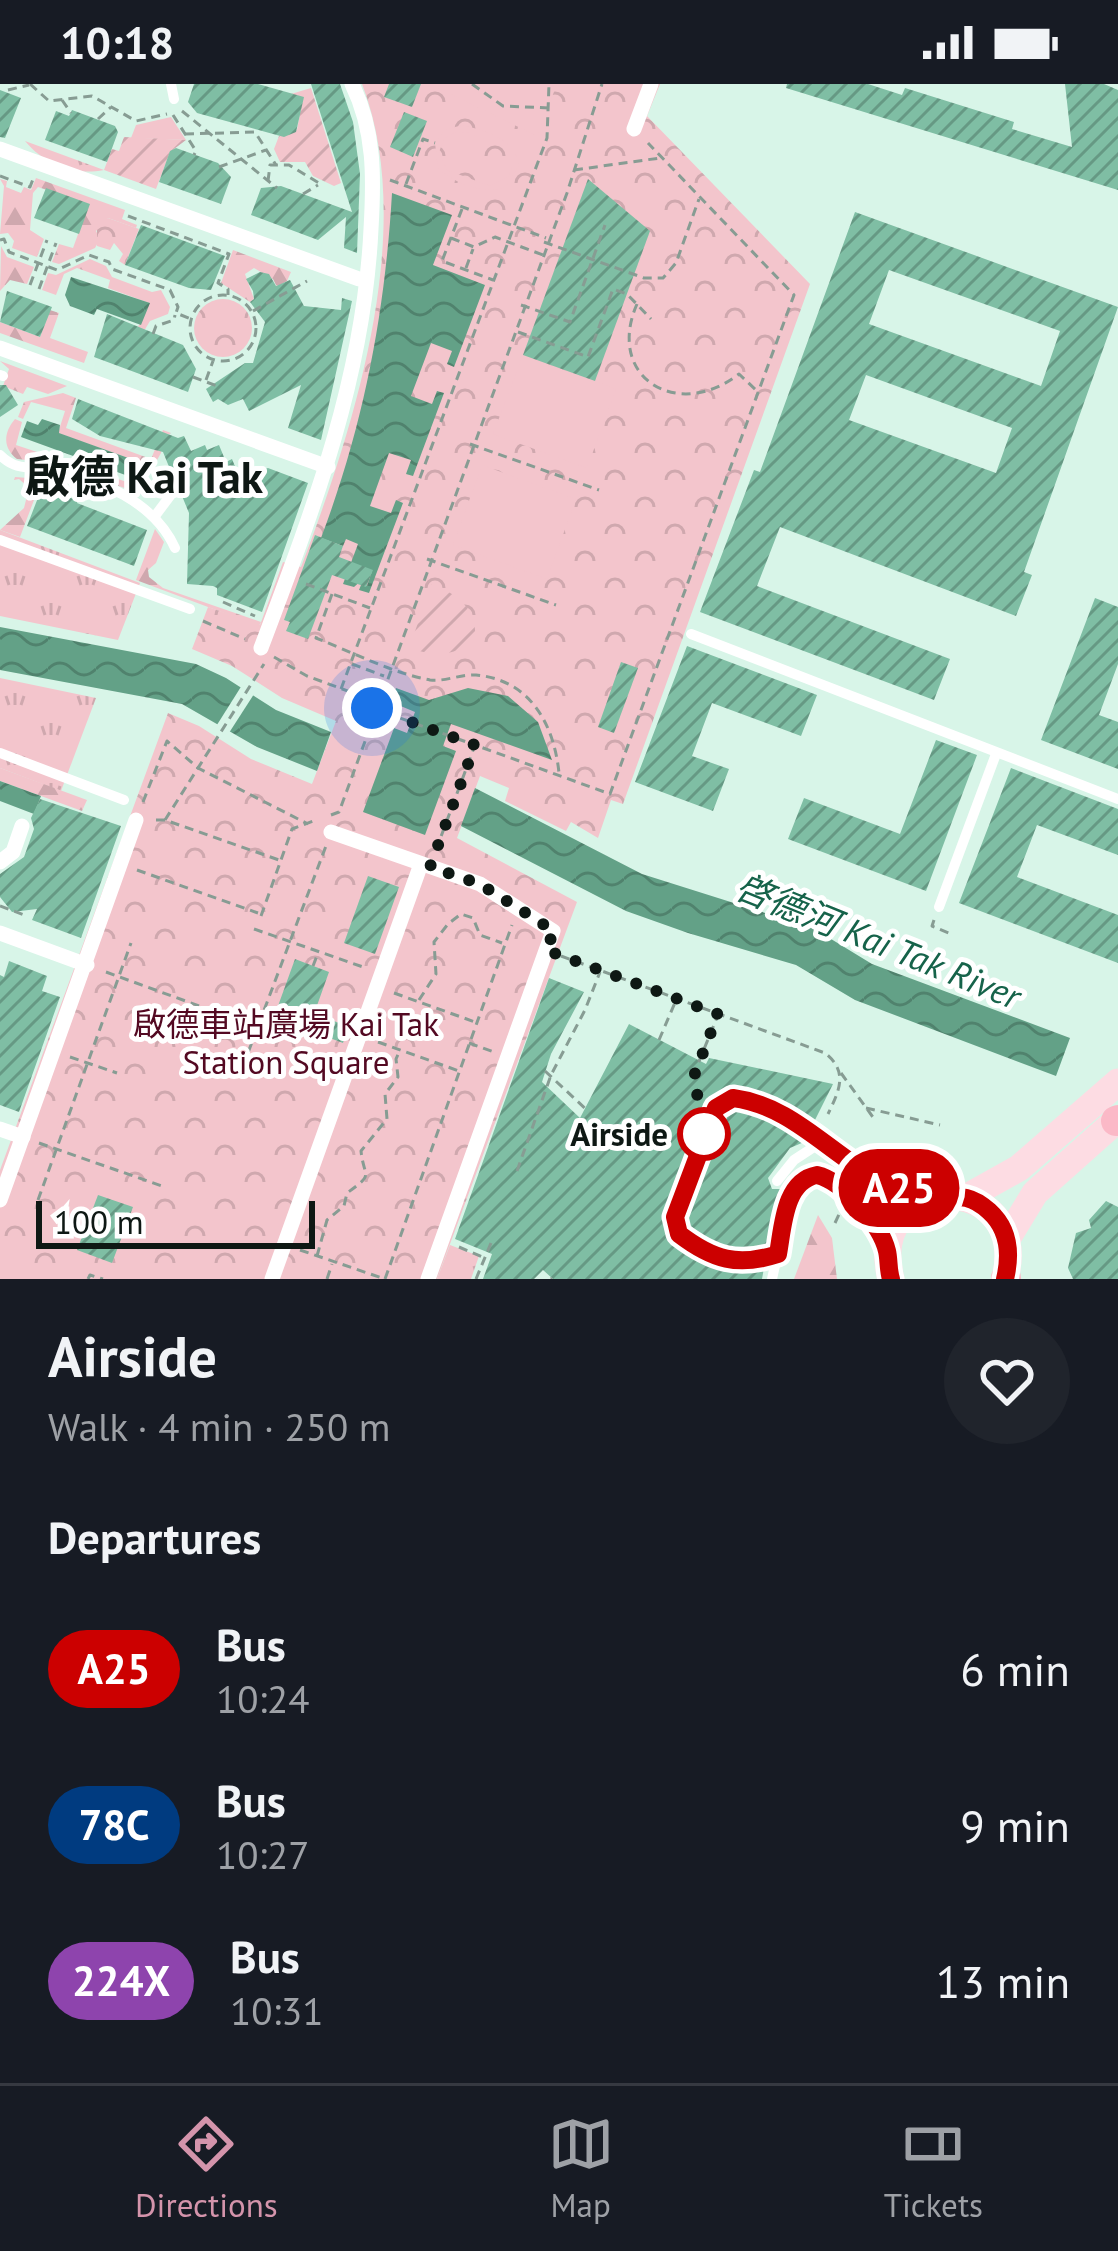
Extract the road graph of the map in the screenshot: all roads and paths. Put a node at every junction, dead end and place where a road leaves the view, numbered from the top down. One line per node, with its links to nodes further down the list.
1 (30, 84): 8 (path); 10 (path)
2 (171, 84): 9 (lane)
3 (352, 84): 31 (street)
4 (472, 84): 12 (path)
5 (549, 84): 12 (path)
6 (602, 84): 30 (path)
7 (651, 84): 16 (street)
8 (8, 90)
9 (174, 99)
10 (62, 100): 11 (path); 13 (path)
11 (112, 107): 14 (path); 15 (path)
12 (551, 108): 41 (path)
13 (71, 113)
14 (172, 113): 18 (path); 19 (path)
15 (98, 119)
16 (634, 129): 25 (path)
17 (230, 133): 19 (path); 21 (path); 23 (path)
18 (185, 134): 19 (path); 24 (path)
19 (210, 134): 21 (path)
20 (435, 143): 34 (path)
21 (225, 147): 26 (path)
22 (0, 149): 27 (street)
23 (266, 150): 26 (path); 28 (path)
24 (194, 155)
25 (662, 158): 30 (path); 38 (path)
26 (241, 160): 29 (path); 33 (path)
27 (39, 163): 32 (path); 37 (street)
28 (276, 165): 33 (path); 36 (path)
29 (219, 167)
30 (573, 170): 47 (path)
31 (374, 174): 34 (path); 76 (street)
32 (0, 176)
33 (268, 185): 35 (path)
34 (406, 186): 39 (path)
35 (277, 188)
36 (302, 194)
37 (135, 198): 50 (street); 59 (path)
38 (700, 198): 48 (path); 73 (path)
39 (463, 207): 41 (path); 42 (path)
40 (605, 225): 48 (path)
41 (515, 226): 48 (path); 55 (path)
42 (451, 238): 46 (path); 52 (path)
43 (0, 240): 49 (path)
44 (47, 240): 49 (path)
45 (56, 243): 51 (path)
46 (474, 247): 47 (path); 52 (path)
47 (544, 255): 66 (path)
48 (592, 260): 60 (path)
49 (38, 263): 51 (path); 56 (path)
50 (314, 263): 54 (street); 62 (path)
51 (47, 266): 57 (path); 58 (path)
52 (466, 270): 55 (path)
53 (174, 279): 58 (path)
54 (359, 279)
55 (494, 280): 88 (path)
56 (30, 285)
57 (39, 289)
58 (170, 290): 63 (path)
59 (228, 296): 62 (path); 64 (path)
60 (521, 304)
61 (637, 304): 65 (path); 66 (path); 73 (path)
62 (252, 311): 69 (path)
63 (176, 313): 64 (path); 67 (path)
64 (191, 319): 69 (path)
65 (651, 320)
66 (516, 331): 94 (path)
67 (153, 334)
68 (0, 348): 76 (street)
69 (213, 360): 71 (path)
70 (193, 377): 71 (path)
71 (205, 382): 72 (path)
72 (217, 386)
73 (758, 393): 101 (path)
74 (470, 443): 78 (path)
75 (0, 455): 79 (lane)
76 (321, 465): 83 (street)
77 (176, 488): 79 (lane)
78 (598, 490)
79 (155, 516): 81 (lane)
80 (0, 540): 87 (lane)
81 (175, 548)
82 (428, 559): 86 (path)
83 (287, 578): 84 (path); 90 (street)
84 (332, 594): 88 (path); 94 (path)
85 (224, 602): 90 (path)
86 (556, 605)
87 (190, 609)
88 (371, 609): 93 (path)
89 (203, 621): 92 (path)
90 (271, 622): 92 (street)
91 (691, 634): 99 (lane)
92 (264, 654): 96 (path); 100 (path)
93 (351, 663): 95 (path); 96 (path)
94 (393, 666): 101 (path); 110 (path)
95 (384, 676)
96 (341, 689): 97 (path)
97 (475, 745): 101 (path); 111 (path)
98 (0, 752): 103 (lane)
99 (996, 754): 102 (lane); 113 (lane)
100 (198, 768): 104 (path); 106 (path); 108 (path)
101 (559, 775)
102 (1118, 799)
103 (124, 800)
104 (136, 820): 110 (street)
105 (22, 826): 107 (street)
106 (331, 832): 111 (street); 119 (path)
107 (8, 843): 109 (street)
108 (279, 860)
109 (0, 862)
110 (123, 865): 124 (street)
111 (425, 865): 114 (street); 128 (street)
112 (0, 906): 115 (path)
113 (939, 907): 118 (path)
114 (518, 908): 121 (path); 122 (street)
115 (27, 916)
116 (254, 929): 119 (path)
117 (0, 934): 124 (street)
118 (951, 934)
119 (290, 941): 123 (path); 139 (path)
120 (131, 943): 127 (path)
121 (505, 944): 130 (path); 133 (path)
122 (546, 950): 126 (path); 166 (street)
123 (318, 952): 125 (path); 128 (path)
124 (87, 965): 127 (path); 137 (street)
125 (313, 966)
126 (600, 970): 129 (path); 144 (path)
127 (119, 977): 132 (path); 138 (path)
128 (377, 987): 130 (path); 134 (street)
129 (676, 998): 131 (path); 135 (path)
130 (418, 1001): 133 (path)
131 (718, 1014): 142 (path); 145 (path)
132 (224, 1015)
133 (477, 1022): 140 (path)
134 (359, 1036): 136 (path); 167 (street)
135 (659, 1040)
136 (400, 1050): 140 (path); 170 (path)
137 (55, 1052): 138 (path); 155 (street)
138 (88, 1063): 143 (path); 157 (path)
139 (243, 1066)
140 (459, 1071): 181 (path)
141 (545, 1071): 144 (path)
142 (840, 1072): 147 (path); 149 (path)
143 (117, 1073)
144 (551, 1075): 148 (path); 158 (path)
145 (694, 1076)
146 (1118, 1082): 161 (main road)
147 (866, 1108): 150 (path); 152 (path)
148 (589, 1112)
149 (828, 1114)
150 (874, 1120)
151 (1118, 1120): 165 (main road)
152 (940, 1124)
153 (0, 1129): 155 (street)
154 (809, 1131): 156 (lane)
155 (23, 1137): 157 (path); 163 (street)
156 (823, 1141): 159 (lane); 162 (lane)
157 (56, 1149): 160 (path); 164 (path)
158 (517, 1171)
159 (777, 1180)
160 (162, 1186)
161 (967, 1197): 162 (main road); 165 (main road)
162 (927, 1198): 175 (main road)
163 (0, 1200)
164 (38, 1200)
165 (1007, 1239): 176 (main road)
166 (442, 1240): 171 (path); 182 (street)
167 (284, 1244): 170 (path); 179 (street)
168 (490, 1244): 171 (path)
169 (778, 1254): 174 (lane); 175 (lane); 185 (lane)
170 (317, 1256): 173 (path)
171 (485, 1258): 183 (path)
172 (724, 1258): 174 (lane)
173 (333, 1261): 180 (path); 181 (path)
174 (747, 1263): 184 (lane)
175 (889, 1265)
176 (1005, 1278)
177 (88, 1279): 178 (path)
178 (103, 1279)
179 (272, 1279)
180 (327, 1279)
181 (384, 1279)
182 (428, 1279)
183 (476, 1279)
184 (748, 1279)
185 (772, 1279)

